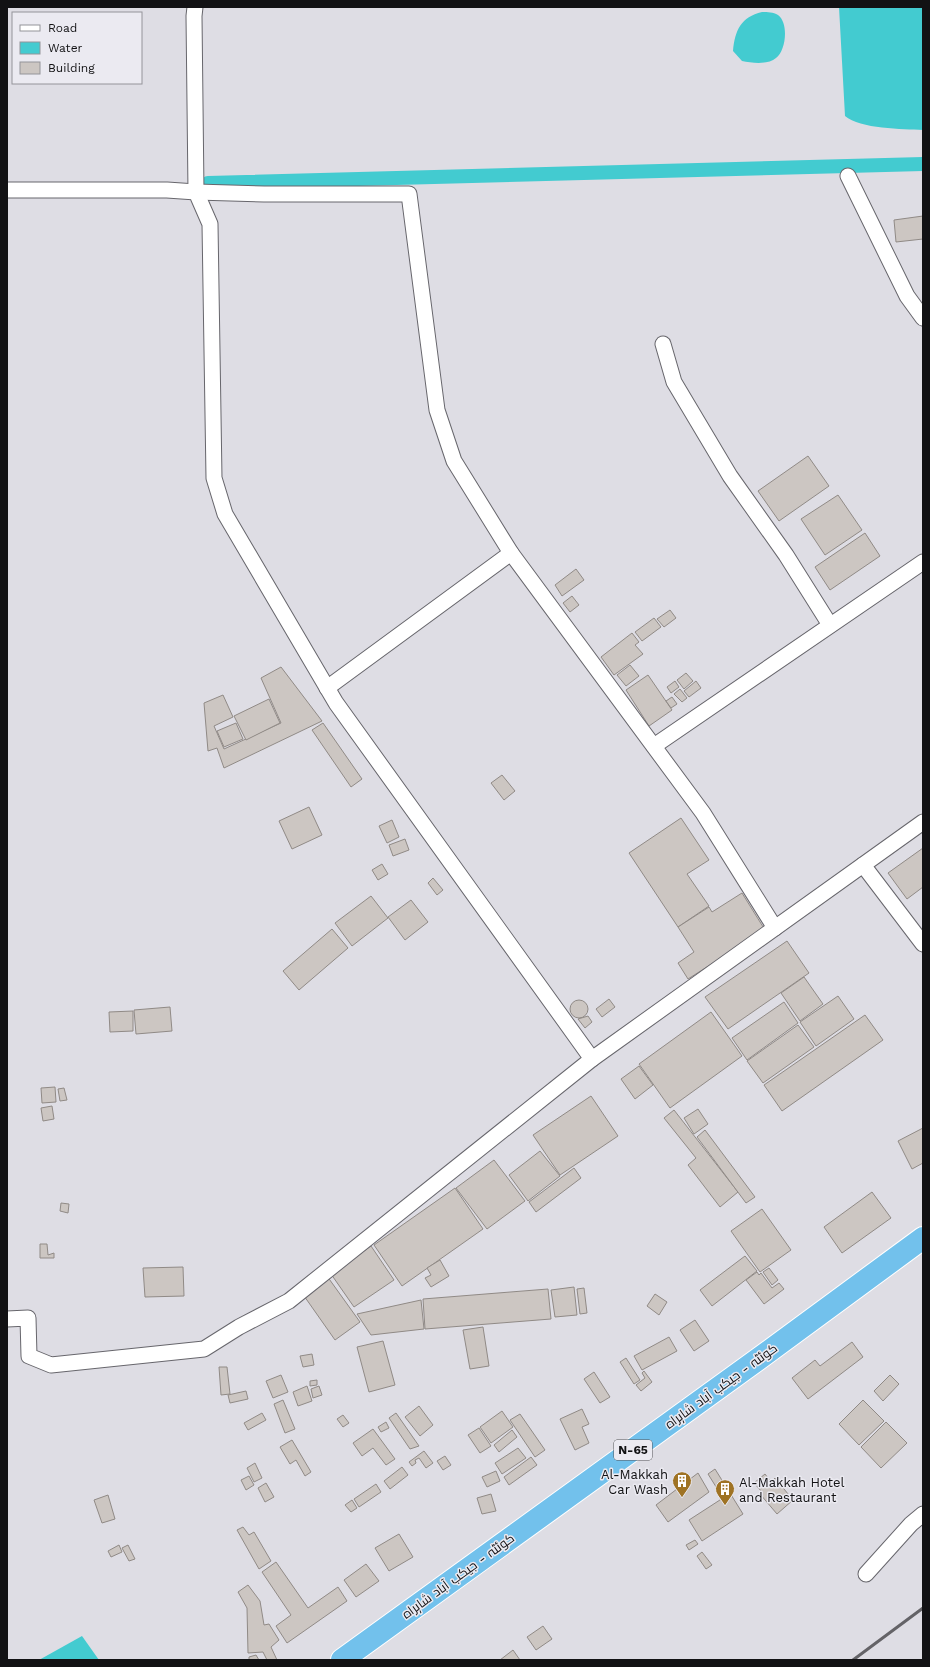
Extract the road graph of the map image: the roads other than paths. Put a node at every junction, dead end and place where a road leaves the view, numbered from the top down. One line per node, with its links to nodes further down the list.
1 (195, 7): 4 (street)
2 (848, 176): 5 (street)
3 (7, 190): 4 (street)
4 (196, 192): 7 (street); 10 (street)
5 (923, 318)
6 (663, 344): 9 (street)
7 (511, 553): 10 (street); 11 (street)
8 (923, 562): 9 (street)
9 (830, 625): 11 (street)
10 (328, 688): 16 (street)
11 (654, 746): 14 (street)
12 (923, 822): 13 (street)
13 (863, 865): 14 (street); 15 (street)
14 (775, 928): 16 (street)
15 (923, 944)
16 (592, 1059): 18 (street)
17 (923, 1238): 21 (highway, کوئٹہ - جیکب آباد شاہراہ / N-65)
18 (7, 1319)
19 (923, 1514): 20 (street)
20 (866, 1574)
21 (342, 1660)

